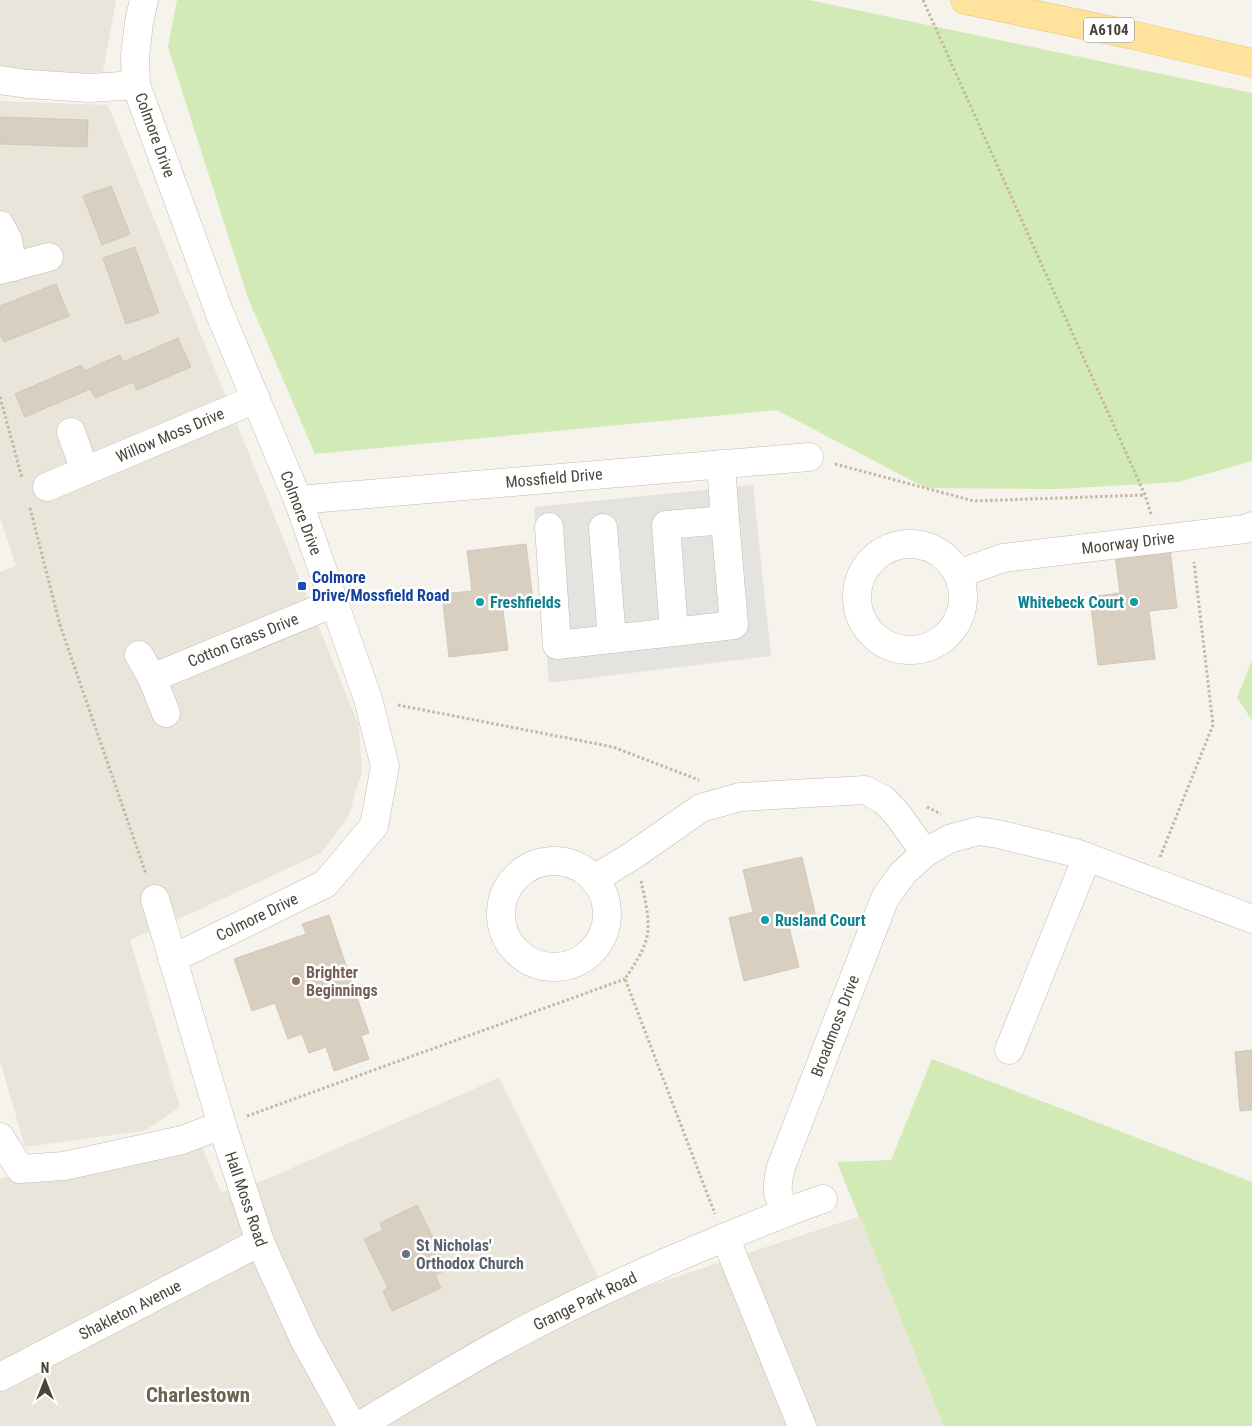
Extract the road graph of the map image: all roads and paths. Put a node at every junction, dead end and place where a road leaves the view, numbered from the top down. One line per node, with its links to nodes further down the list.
1 (144, 0): 6 (street, Colmore Drive)
2 (923, 0): 17 (path)
3 (965, 0): 4 (main road, A6104)
4 (1252, 63)
5 (0, 80): 6 (street)
6 (136, 85): 11 (street, Colmore Drive)
7 (0, 225): 9 (street)
8 (48, 257): 9 (street)
9 (6, 268)
10 (0, 397): 16 (path)
11 (256, 399): 15 (street, Willow Moss Drive); 18 (street, Colmore Drive)
12 (71, 432): 15 (street)
13 (809, 457): 14 (street, Mossfield Drive); 17 (path)
14 (721, 464): 18 (street, Mossfield Drive); 19 (street)
15 (85, 471): 16 (street, Willow Moss Drive)
16 (33, 491): 37 (path)
17 (1144, 495): 24 (path)
18 (298, 500): 26 (street, Colmore Drive)
19 (725, 520): 27 (street); 27 (street)
20 (1252, 526): 23 (street, Moorway Drive)
21 (549, 527): 28 (street)
22 (603, 528): 28 (street)
23 (1191, 536): 24 (street, Moorway Drive); 36 (path)
24 (1160, 539): 25 (street, Moorway Drive)
25 (958, 574)
26 (334, 603): 29 (street, Colmore Drive); 30 (street, Cotton Grass Drive)
27 (674, 632): 28 (street)
28 (612, 639)
29 (368, 699): 31 (path); 39 (street, Colmore Drive)
30 (166, 713)
31 (740, 797): 32 (street); 33 (street)
32 (925, 853): 34 (street, Broadmoss Drive); 45 (street, Broadmoss Drive)
33 (629, 857): 35 (street); 40 (path)
34 (1087, 857): 36 (street, Broadmoss Drive); 41 (street)
35 (594, 879)
36 (1151, 881): 38 (street, Broadmoss Drive)
37 (155, 899): 39 (street, Hall Moss Road)
38 (1252, 919)
39 (172, 959): 42 (street, Hall Moss Road)
40 (625, 979): 42 (path); 46 (path)
41 (1009, 1050)
42 (222, 1125): 43 (street); 47 (street, Hall Moss Road)
43 (0, 1136)
44 (823, 1200): 45 (street, Grange Park Road)
45 (785, 1212): 46 (street, Grange Park Road)
46 (725, 1238): 50 (street, Grange Park Road); 51 (street)
47 (260, 1242): 48 (street, Shakleton Avenue); 49 (street, Hall Moss Road)
48 (0, 1377)
49 (352, 1426)
50 (359, 1426)
51 (802, 1426)

